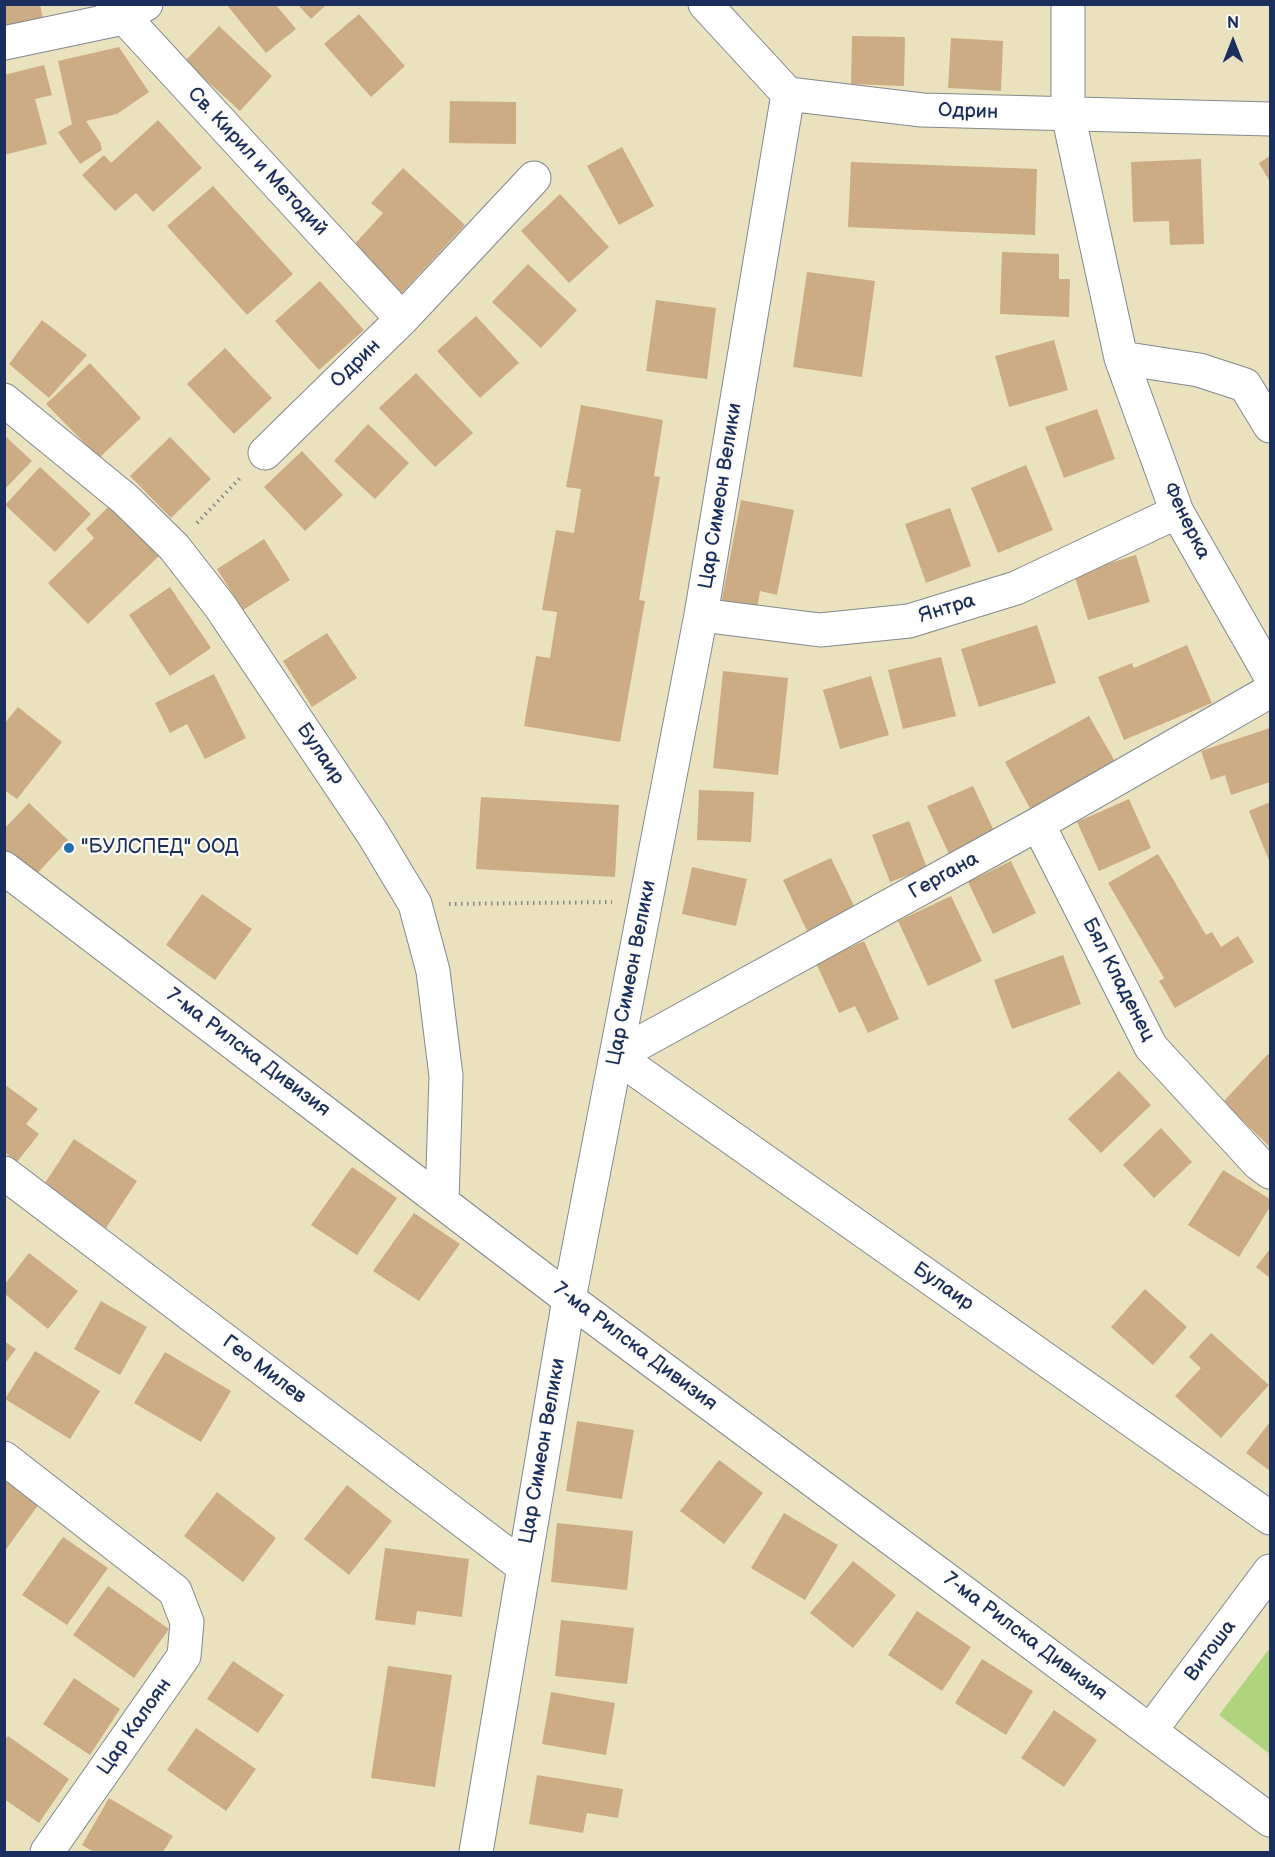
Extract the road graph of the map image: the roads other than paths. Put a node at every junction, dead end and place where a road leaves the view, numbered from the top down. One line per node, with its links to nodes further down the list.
1 (705, 4): 5 (street)
2 (1068, 4): 6 (street, Фенерка)
3 (127, 9): 4 (street); 9 (street, Св. Кирил и Методий)
4 (4, 43)
5 (788, 94): 6 (street, Одрин); 15 (street, Цар Симеон Велики)
6 (1068, 114): 7 (street, Одрин); 10 (street, Фенерка)
7 (1270, 119)
8 (534, 178): 9 (street, Одрин)
9 (402, 319): 13 (street, Одрин)
10 (1121, 358): 12 (street); 14 (street, Фенерка)
11 (4, 400): 23 (street, Булаир)
12 (1270, 426)
13 (265, 453)
14 (1177, 512): 15 (street, Янтра); 16 (street, Фенерка)
15 (701, 615): 20 (street, Цар Симеон Велики)
16 (1270, 675)
17 (1270, 691): 18 (street, Гергана)
18 (1038, 824): 20 (street, Гергана); 21 (street, Бял Кладенец)
19 (4, 868): 23 (street, 7-ма Рилска Дивизия)
20 (616, 1056): 24 (street, Цар Симеон Велики); 26 (street, Булаир)
21 (1270, 1172)
22 (4, 1173): 27 (street, Гео Милев)
23 (442, 1201): 24 (street, 7-ма Рилска Дивизия)
24 (569, 1299): 27 (street, Цар Симеон Велики); 29 (street, 7-ма Рилска Дивизия)
25 (4, 1458): 31 (street, Цар Калоян)
26 (1270, 1518)
27 (524, 1567): 32 (street, Цар Симеон Велики)
28 (1270, 1571): 29 (street, Витоша)
29 (1151, 1731): 30 (street, 7-ма Рилска Дивизия)
30 (1270, 1820)
31 (47, 1852)
32 (476, 1852)

